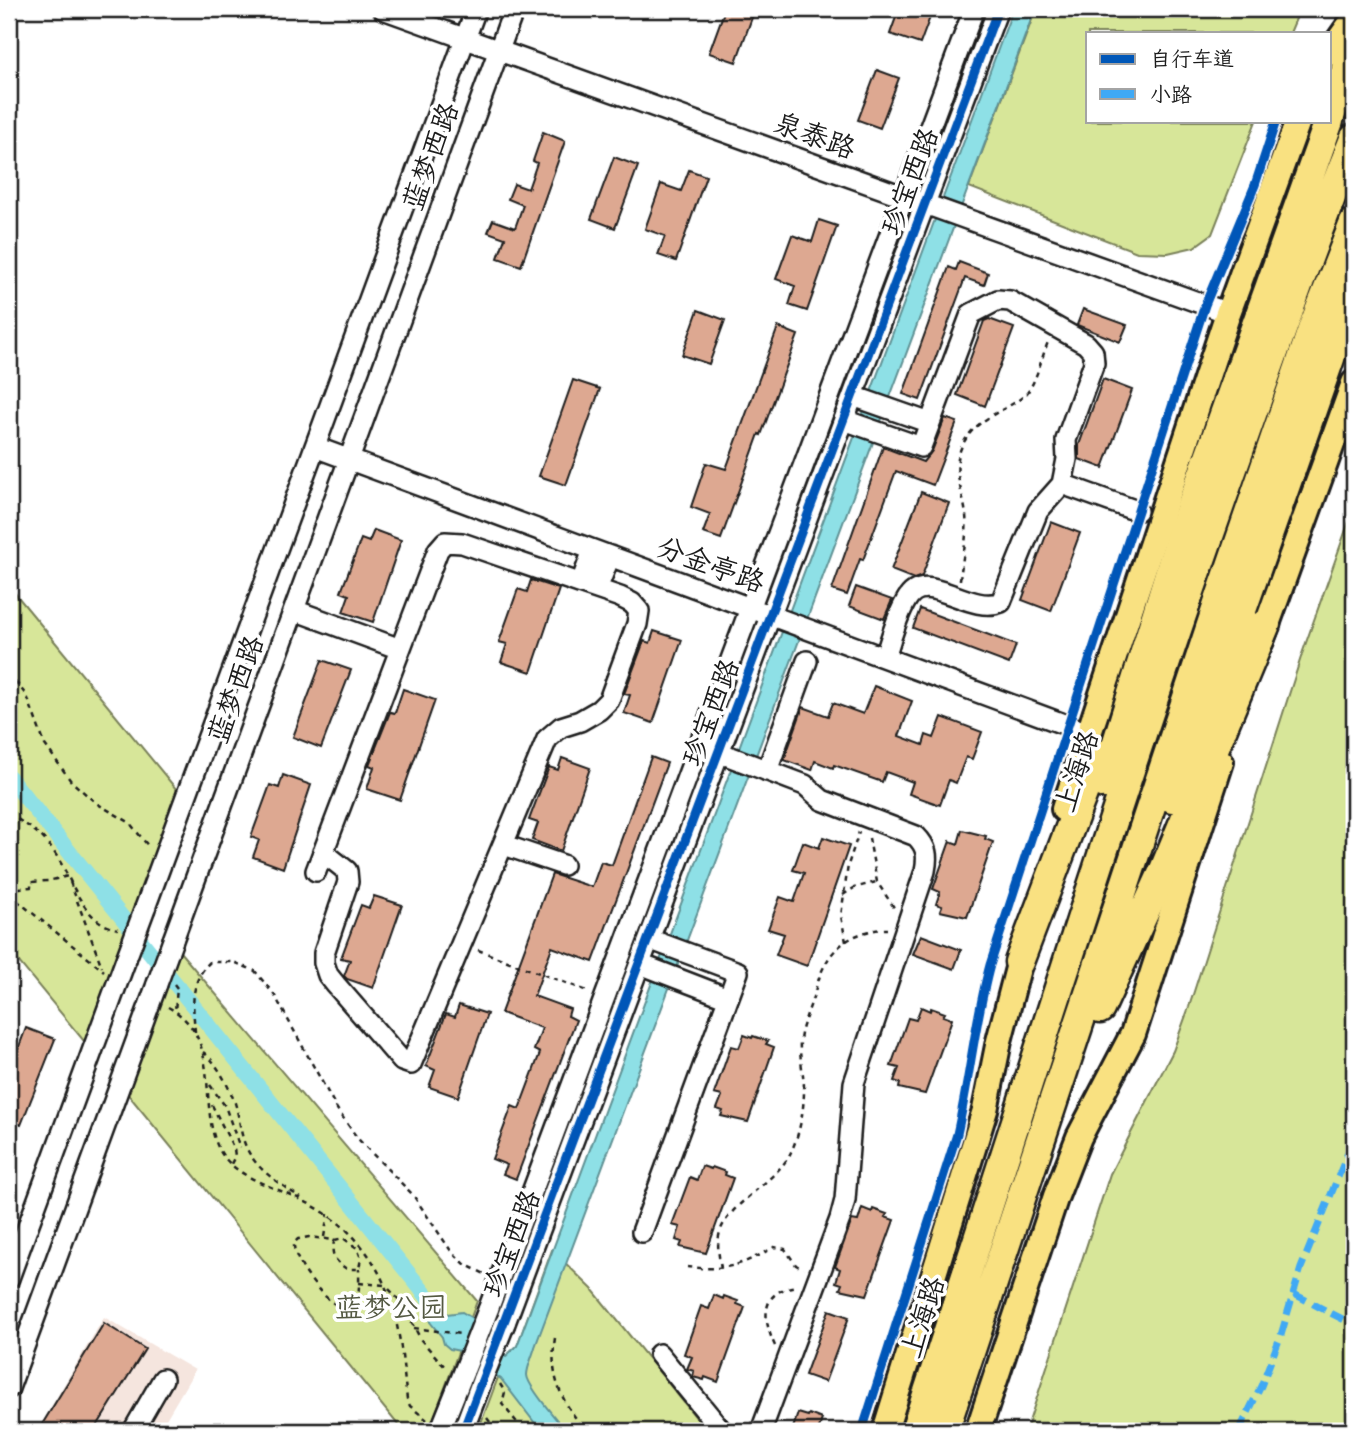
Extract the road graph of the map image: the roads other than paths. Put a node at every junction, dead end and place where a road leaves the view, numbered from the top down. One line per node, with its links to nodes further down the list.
1 (383, 9): 9 (street, 泉泰路)
2 (476, 9): 9 (street, 蓝梦西路)
3 (514, 9): 12 (street, 蓝梦西路)
4 (974, 9): 17 (street, 珍宝西路)
5 (998, 9): 18 (street, 珍宝西路)
6 (1343, 9): 8 (main road)
7 (1354, 23): 11 (main road)
8 (1332, 36)
9 (465, 38): 12 (street, 泉泰路); 26 (street, 蓝梦西路)
10 (1354, 48): 13 (highway)
11 (1332, 50)
12 (499, 51): 17 (street, 泉泰路); 27 (street, 蓝梦西路)
13 (1332, 110)
14 (1300, 122): 21 (main road, 上海路)
15 (1328, 122): 30 (highway)
16 (1354, 139): 54 (highway, 上海路)
17 (904, 197): 18 (street, 泉泰路); 33 (street, 珍宝西路)
18 (925, 204): 21 (street, 泉泰路); 23 (street, 珍宝西路)
19 (1354, 223): 53 (highway, 上海路)
20 (1354, 290): 52 (highway)
21 (1228, 313): 40 (main road, 上海路)
22 (1354, 383): 36 (main road)
23 (853, 396): 24 (street, 珍宝西路); 25 (street)
24 (844, 419): 25 (street); 35 (street, 珍宝西路)
25 (930, 424): 28 (street)
26 (315, 447): 27 (street, 分金亭路); 56 (street, 蓝梦西路, bridge)
27 (349, 460): 31 (street, 分金亭路); 34 (street, 蓝梦西路)
28 (1062, 484): 29 (street); 38 (street)
29 (1137, 511)
30 (1182, 532): 49 (highway); 54 (highway)
31 (601, 553): 32 (street); 33 (street, 分金亭路)
32 (589, 586): 37 (street); 44 (street)
33 (750, 608): 35 (street, 分金亭路); 41 (street, 珍宝西路)
34 (294, 610): 37 (street); 60 (street, 蓝梦西路, bridge)
35 (771, 615): 38 (street, 分金亭路); 42 (street, 珍宝西路)
36 (1266, 624): 52 (highway); 69 (main road)
37 (400, 649): 45 (street)
38 (884, 657): 40 (street, 分金亭路)
39 (807, 661): 43 (street)
40 (1088, 733): 49 (main road, 上海路)
41 (699, 745): 42 (street); 61 (street, 珍宝西路, bridge)
42 (719, 752): 43 (street); 48 (street, 珍宝西路)
43 (767, 771): 65 (street)
44 (504, 845): 45 (street); 46 (street)
45 (323, 852): 47 (street)
46 (563, 865)
47 (316, 872)
48 (649, 939): 50 (street, 珍宝西路); 51 (street)
49 (1019, 962): 66 (main road, 上海路)
50 (640, 964): 51 (street); 63 (street, 珍宝西路, bridge)
51 (728, 998): 55 (street)
52 (1102, 1003): 53 (highway)
53 (1033, 1162): 57 (highway, 上海路)
54 (1003, 1164): 57 (highway, 上海路)
55 (642, 1232)
56 (9, 1278)
57 (981, 1279): 67 (highway, 上海路); 68 (highway, 上海路)
58 (659, 1354): 64 (street)
59 (163, 1379): 62 (street)
60 (9, 1388)
61 (441, 1430)
62 (133, 1431)
63 (463, 1431)
64 (722, 1431)
65 (761, 1431)
66 (885, 1431)
67 (915, 1431)
68 (944, 1431)
69 (978, 1431)

